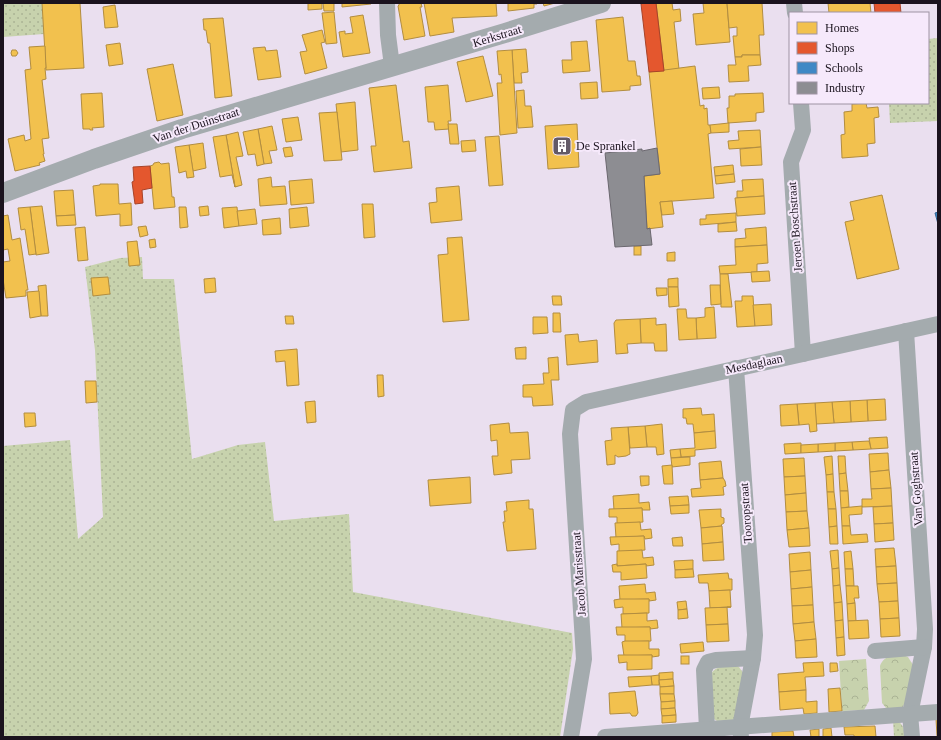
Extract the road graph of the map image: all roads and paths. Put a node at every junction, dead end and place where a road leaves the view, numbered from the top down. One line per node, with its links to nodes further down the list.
1 (387, 3): 3 (street)
2 (601, 3): 3 (street, Kerkstraat)
3 (392, 66): 5 (street, Van der Duinstraat)
4 (801, 104): 8 (street, Jeroen Boschstraat)
5 (3, 193)
6 (938, 324): 7 (street, Mesdaglaan)
7 (906, 331): 8 (street, Mesdaglaan); 11 (street, Van Goghstraat)
8 (803, 354): 9 (street, Mesdaglaan)
9 (736, 368): 10 (street, Mesdaglaan); 13 (street, Tooropstraat)
10 (573, 410): 18 (street, Jacob Marisstraat)
11 (924, 647): 12 (street); 15 (street, Van Goghstraat)
12 (875, 651)
13 (753, 658): 16 (street); 17 (street, Tooropstraat)
14 (938, 712): 15 (street)
15 (910, 714): 17 (street); 20 (street, Van Goghstraat)
16 (707, 729): 17 (street); 19 (street)
17 (740, 732)
18 (571, 737)
19 (605, 737)
20 (912, 737)

